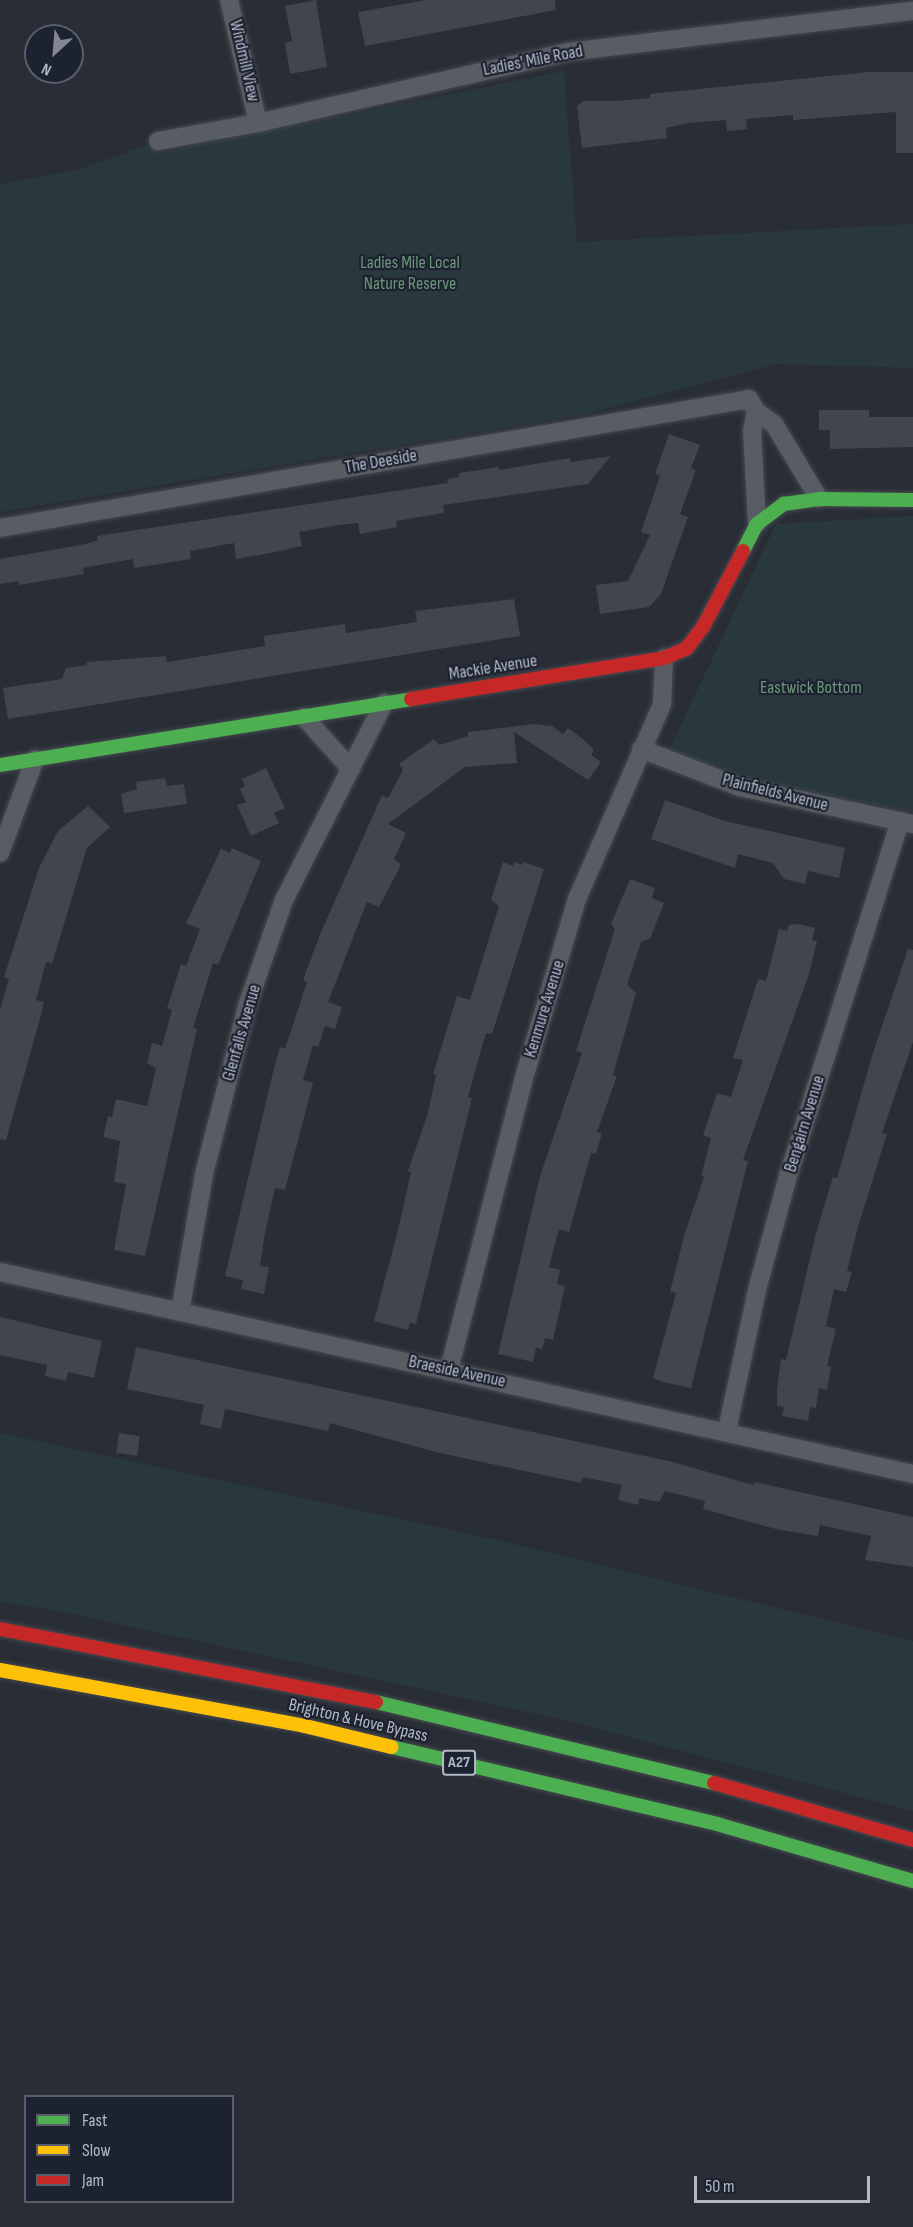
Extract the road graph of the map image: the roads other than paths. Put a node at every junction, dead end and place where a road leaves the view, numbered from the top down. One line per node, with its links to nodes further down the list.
1 (229, 0): 5 (street, Windmill View)
2 (849, 0): 4 (street)
3 (913, 11): 4 (street, Ladies' Mile Road)
4 (837, 17): 5 (street, Ladies' Mile Road)
5 (258, 123): 6 (street, Ladies' Mile Road)
6 (158, 141)
7 (756, 411): 8 (street, The Deeside); 10 (street); 11 (street, The Deeside)
8 (819, 499): 9 (main road, Mackie Avenue); 10 (main road, Mackie Avenue)
9 (913, 500)
10 (757, 524): 12 (main road, Mackie Avenue)
11 (0, 528)
12 (664, 658): 13 (main road, Mackie Avenue); 15 (street, Kenmure Avenue)
13 (384, 703): 14 (main road, Mackie Avenue); 18 (street, Glenfalls Avenue)
14 (304, 717): 16 (main road, Mackie Avenue); 18 (street)
15 (641, 749): 20 (street, Plainfields Avenue); 24 (street, Kenmure Avenue)
16 (36, 759): 17 (main road, Mackie Avenue); 19 (street)
17 (0, 765)
18 (351, 769): 23 (street, Glenfalls Avenue)
19 (6, 811): 21 (street)
20 (907, 823): 25 (street, Bengairn Avenue)
21 (0, 853)
22 (0, 1272): 23 (street, Braeside Avenue)
23 (180, 1312): 24 (street, Braeside Avenue)
24 (449, 1370): 25 (street, Braeside Avenue)
25 (727, 1430): 26 (street, Braeside Avenue)
26 (913, 1474)
27 (0, 1629): 29 (main road, Brighton & Hove Bypass / A27)
28 (0, 1670): 30 (main road, Brighton & Hove Bypass / A27)
29 (913, 1840)
30 (913, 1881)

